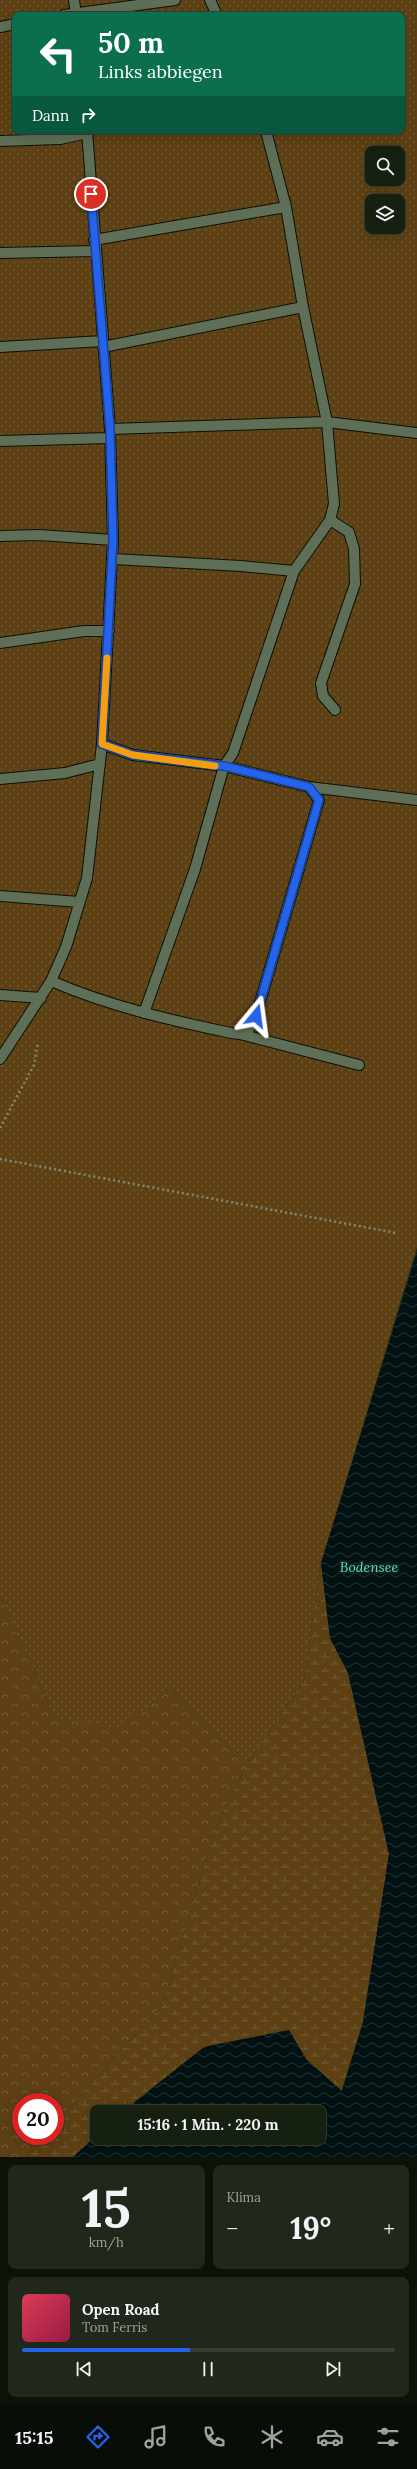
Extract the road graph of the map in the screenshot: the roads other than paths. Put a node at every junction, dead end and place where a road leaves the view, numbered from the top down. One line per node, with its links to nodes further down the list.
1 (74, 0): 4 (lane)
2 (175, 0): 5 (lane)
3 (210, 0): 6 (lane)
4 (76, 12)
5 (90, 12)
6 (216, 12)
7 (12, 25): 8 (lane)
8 (0, 27)
9 (80, 134): 12 (lane)
10 (87, 134): 14 (lane)
11 (267, 134): 13 (lane)
12 (0, 141)
13 (286, 207): 14 (lane); 17 (lane)
14 (94, 240): 15 (lane)
15 (95, 252): 16 (lane); 18 (lane)
16 (0, 253)
17 (303, 307): 18 (lane); 20 (lane)
18 (103, 344): 19 (lane); 21 (lane)
19 (0, 347)
20 (327, 422): 21 (lane); 22 (lane); 24 (lane)
21 (110, 433): 23 (lane); 26 (lane)
22 (417, 433)
23 (0, 441)
24 (330, 520): 28 (lane); 31 (lane)
25 (0, 536): 26 (lane)
26 (113, 540): 27 (lane)
27 (113, 559): 28 (lane); 29 (lane)
28 (294, 571): 34 (lane)
29 (109, 631): 30 (lane); 32 (lane)
30 (0, 643)
31 (336, 710)
32 (102, 744): 33 (lane); 34 (lane)
33 (100, 764): 35 (lane); 39 (lane)
34 (224, 766): 36 (lane); 43 (lane)
35 (0, 779)
36 (309, 787): 37 (lane); 44 (lane)
37 (417, 800)
38 (0, 896): 39 (lane)
39 (79, 902): 40 (lane)
40 (51, 981): 42 (lane); 43 (lane)
41 (0, 995): 42 (lane)
42 (40, 998): 45 (lane)
43 (144, 1013): 44 (lane)
44 (240, 1034): 46 (lane)
45 (0, 1059)
46 (359, 1065)

